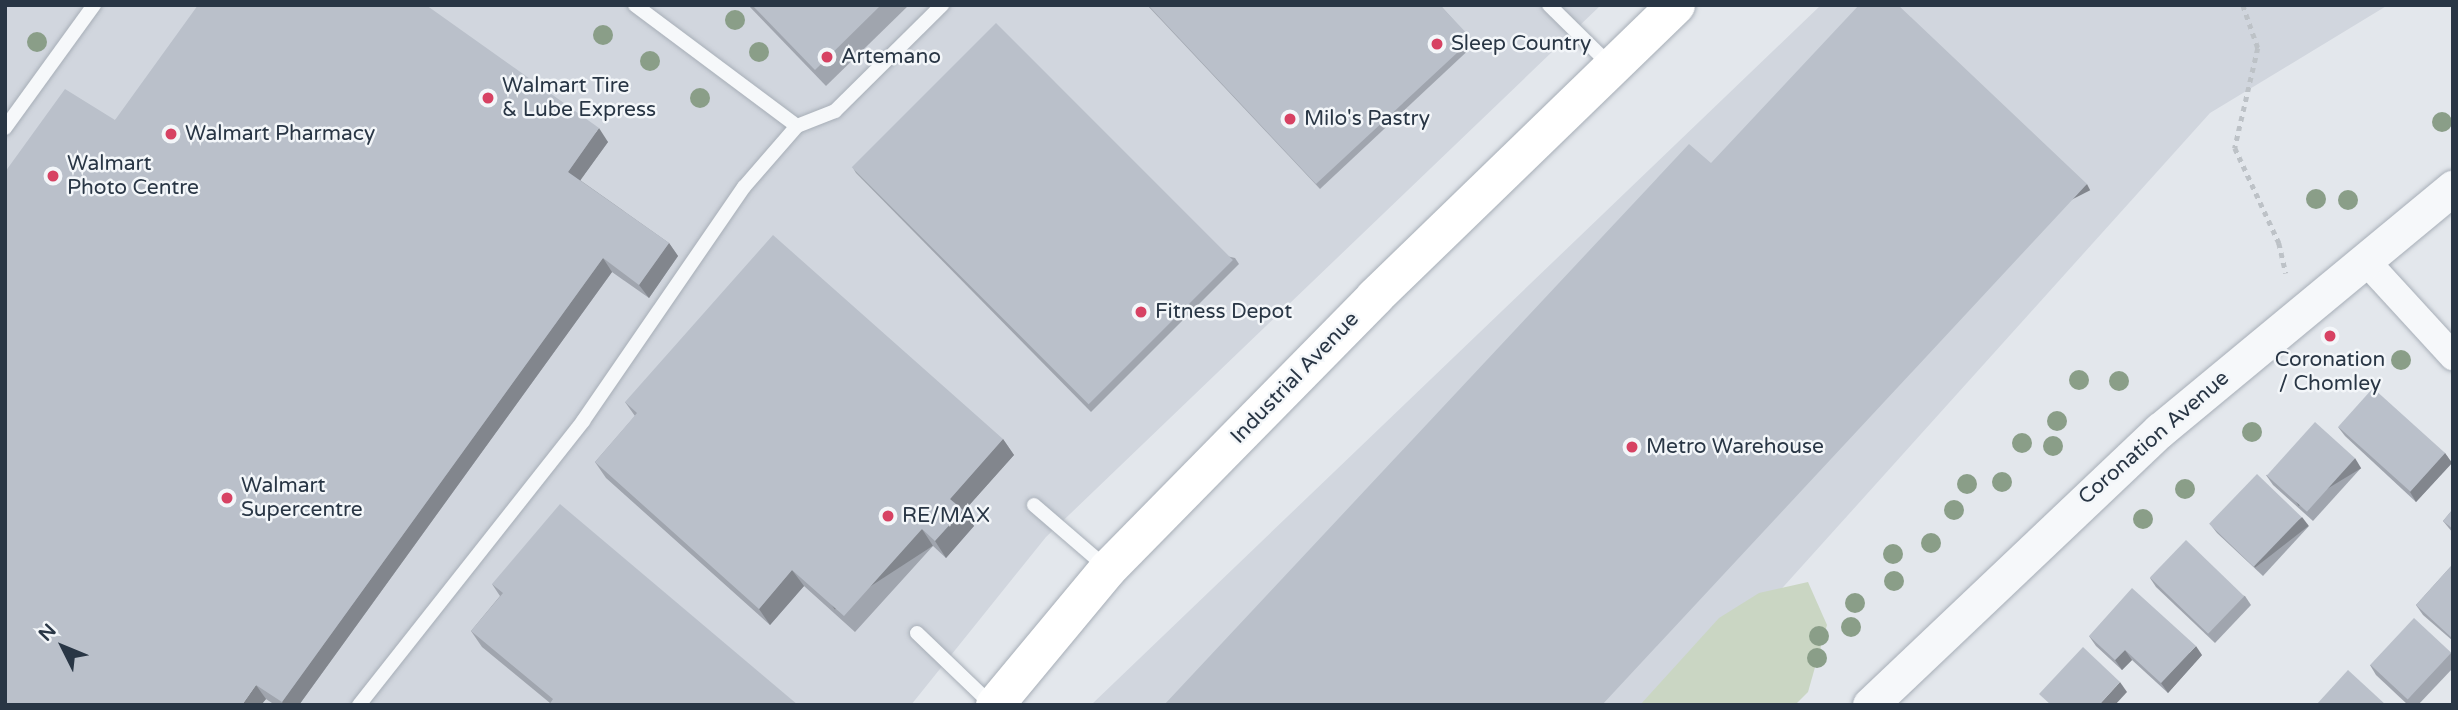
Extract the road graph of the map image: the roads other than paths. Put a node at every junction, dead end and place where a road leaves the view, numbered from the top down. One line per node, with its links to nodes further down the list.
1 (94, 5): 9 (lane)
2 (635, 5): 8 (lane)
3 (942, 5): 8 (lane)
4 (1549, 5): 7 (lane)
5 (1676, 5): 7 (main road, Industrial Avenue)
6 (1700, 5): 7 (main road, Industrial Avenue)
7 (1616, 70): 14 (main road, Industrial Avenue)
8 (797, 126): 16 (lane)
9 (5, 128)
10 (2453, 188): 11 (street, Coronation Avenue)
11 (2364, 259): 12 (street); 18 (street, Coronation Avenue)
12 (2453, 356)
13 (1034, 505): 14 (lane)
14 (1108, 569): 17 (main road, Industrial Avenue)
15 (917, 634): 17 (lane)
16 (359, 705)
17 (993, 705)
18 (1870, 705)

